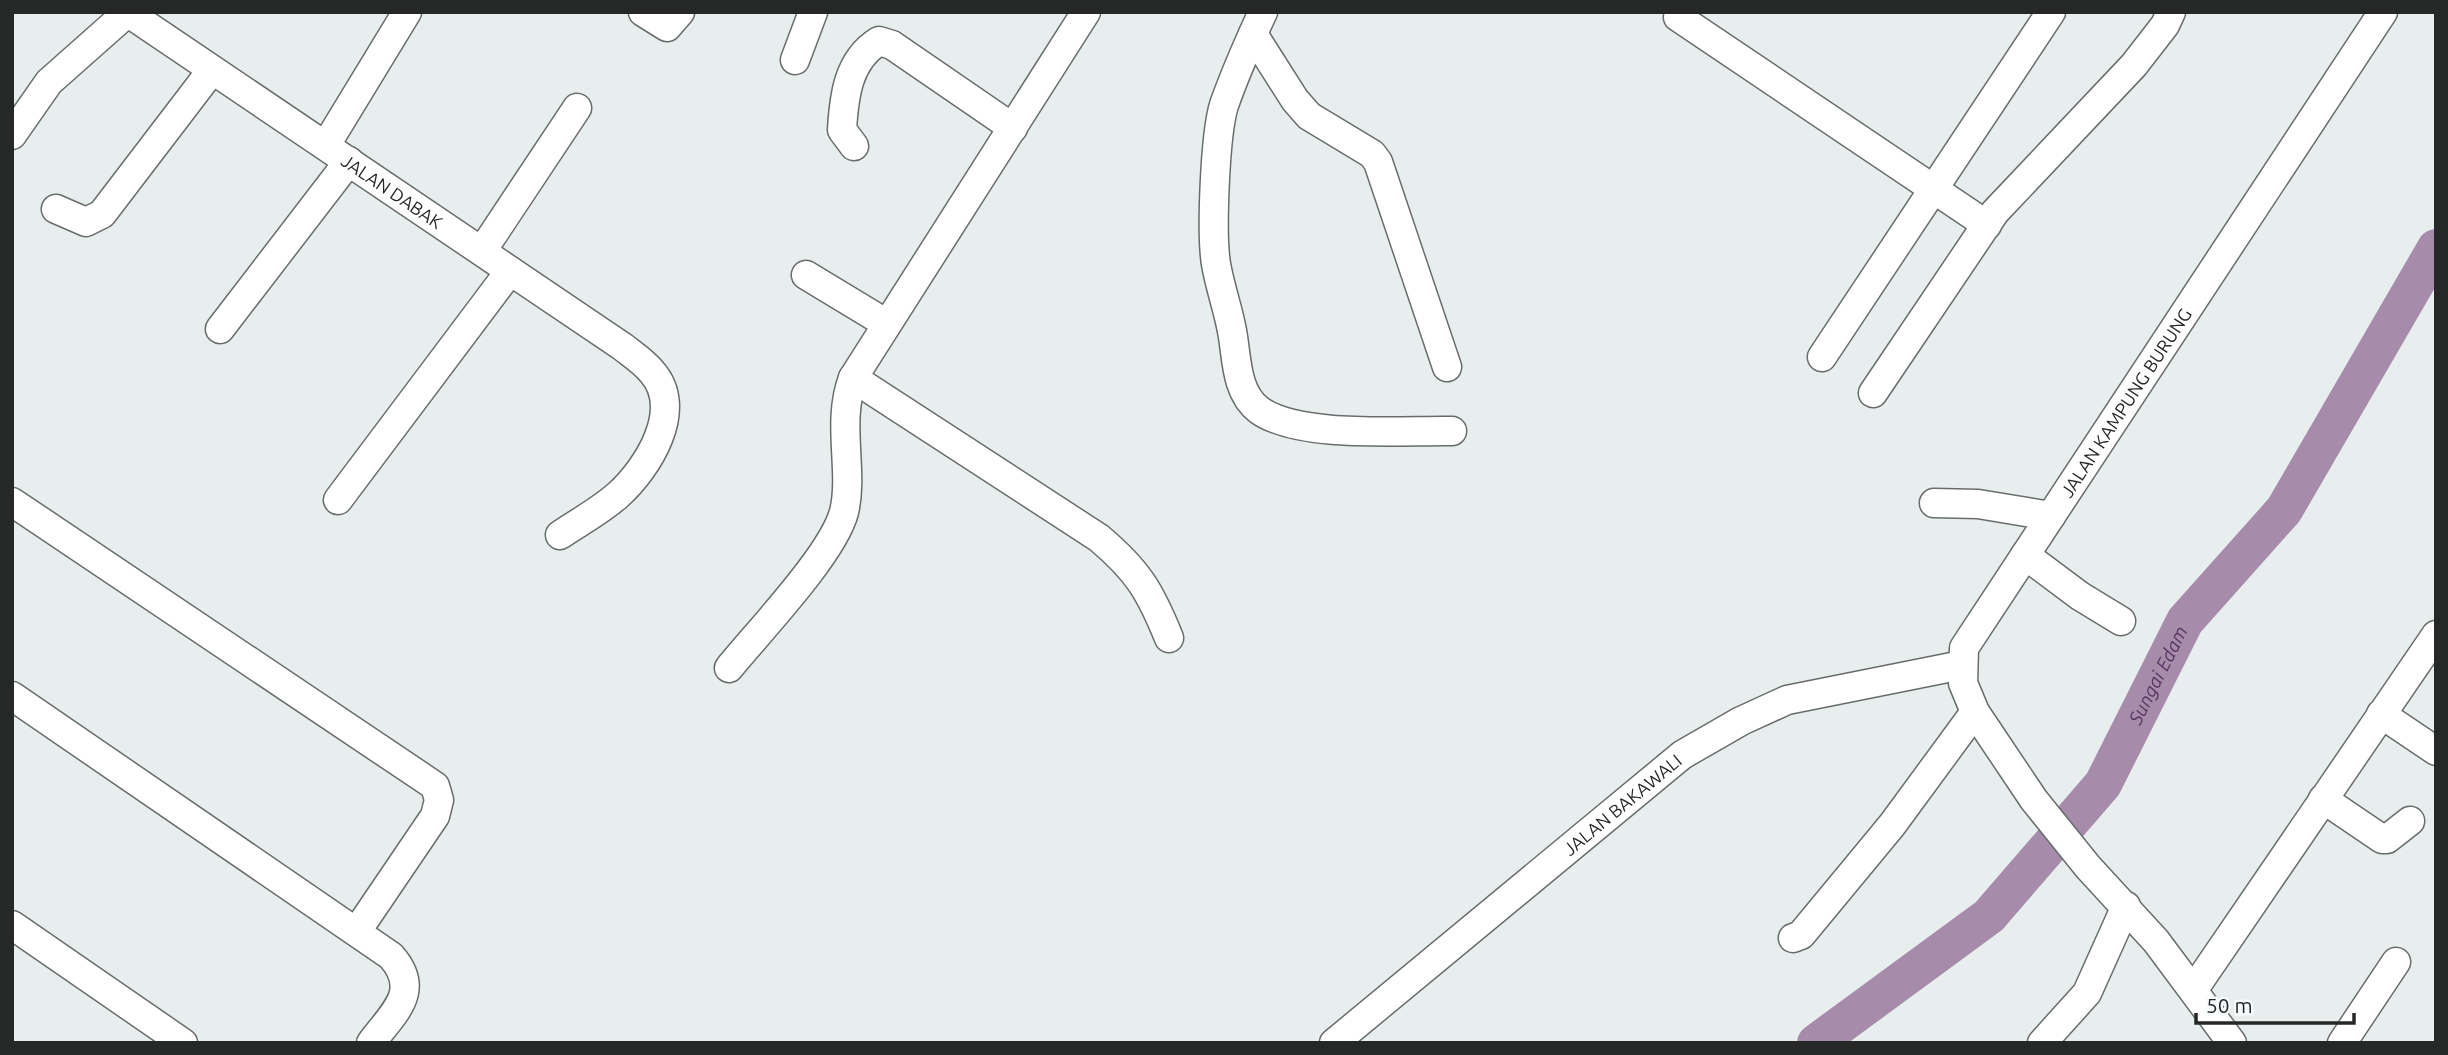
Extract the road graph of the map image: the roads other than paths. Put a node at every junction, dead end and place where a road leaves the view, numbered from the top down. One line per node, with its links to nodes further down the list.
1 (128, 12): 13 (street, JALAN DABAK); 16 (street)
2 (407, 12): 18 (street)
3 (643, 12): 4 (street)
4 (680, 12)
5 (813, 12): 12 (street)
6 (1086, 12): 15 (street)
7 (2051, 12): 19 (street)
8 (2171, 12): 21 (street)
9 (2383, 12): 35 (street, JALAN KAMPUNG BURUNG)
10 (1678, 17): 19 (street)
11 (1258, 23): 28 (street); 31 (street)
12 (795, 60)
13 (212, 69): 18 (street, JALAN DABAK); 20 (street)
14 (577, 108): 22 (street)
15 (1013, 128): 17 (street); 25 (street)
16 (12, 135)
17 (854, 146)
18 (337, 153): 22 (street, JALAN DABAK); 26 (street)
19 (1933, 187): 21 (street); 27 (street)
20 (56, 209)
21 (1987, 225): 30 (street)
22 (482, 251): 23 (street, JALAN DABAK)
23 (510, 271): 32 (street); 36 (street, JALAN DABAK)
24 (806, 275): 25 (street)
25 (887, 324): 29 (street)
26 (219, 328)
27 (1822, 357)
28 (1447, 367)
29 (853, 378): 40 (street); 42 (street)
30 (1873, 393)
31 (1452, 431)
32 (338, 500)
33 (12, 502): 51 (street)
34 (1934, 503): 35 (street)
35 (2051, 516): 37 (street, JALAN KAMPUNG BURUNG)
36 (559, 535)
37 (2025, 555): 38 (street); 41 (street, JALAN KAMPUNG BURUNG)
38 (2121, 621)
39 (2436, 635): 45 (street)
40 (1169, 638)
41 (1962, 664): 44 (street); 57 (street, JALAN BAKAWALI)
42 (729, 668)
43 (12, 695): 51 (street)
44 (1975, 712): 49 (street); 52 (street)
45 (2381, 714): 46 (street); 47 (street)
46 (2436, 751)
47 (2323, 799): 48 (street); 54 (street)
48 (2410, 821)
49 (2126, 906): 54 (street); 58 (street)
50 (12, 925): 55 (street)
51 (357, 931): 56 (street)
52 (1793, 937)
53 (2396, 962): 60 (street)
54 (2194, 989): 59 (street)
55 (183, 1043)
56 (371, 1043)
57 (1334, 1043)
58 (2042, 1043)
59 (2232, 1043)
60 (2342, 1043)

